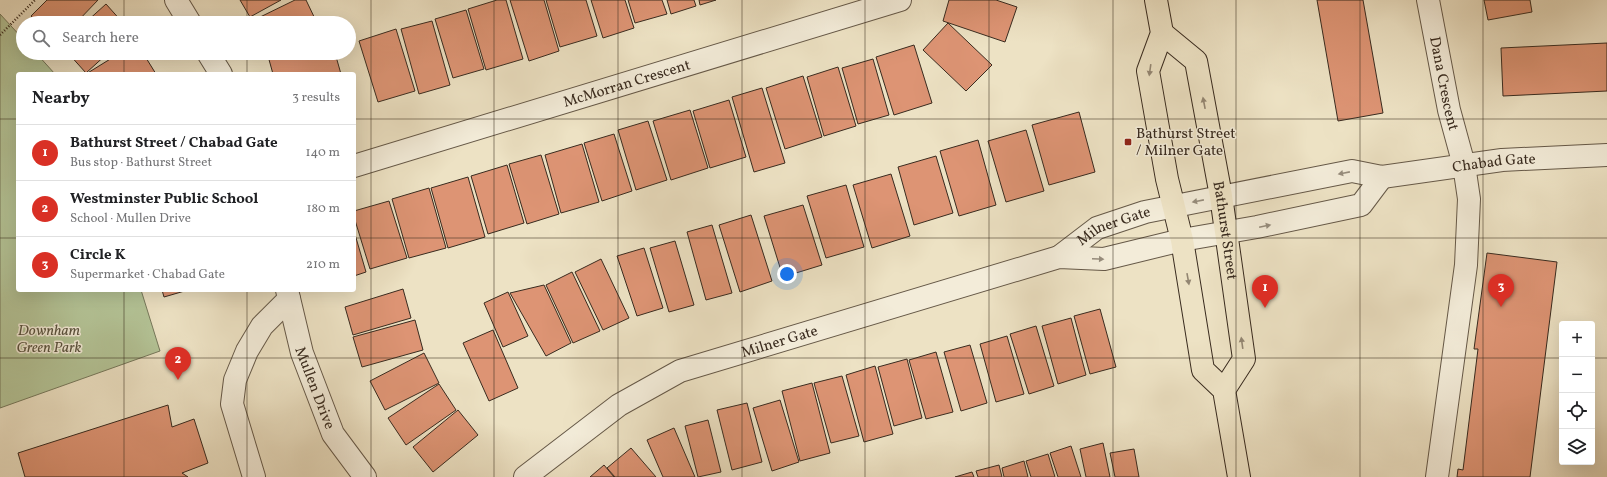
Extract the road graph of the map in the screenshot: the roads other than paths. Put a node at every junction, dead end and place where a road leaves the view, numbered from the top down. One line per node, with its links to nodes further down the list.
1 (176, 0): 5 (street)
2 (900, 0): 10 (street, McMorran Crescent)
3 (1156, 0): 6 (main road)
4 (1428, 0): 11 (street, Dana Crescent)
5 (186, 16)
6 (1162, 33): 13 (main road, Bathurst Street, one-way to 6); 14 (main road, one-way to 14)
7 (212, 60): 8 (street)
8 (220, 72)
9 (1607, 155): 11 (street, Chabad Gate)
10 (356, 165)
11 (1464, 165): 12 (street, Chabad Gate); 24 (street, Dana Crescent)
12 (1382, 177): 13 (street, Chabad Gate, one-way to 13); 15 (street, one-way to 12)
13 (1221, 196): 14 (street, Milner Gate, one-way to 14); 15 (main road, Bathurst Street)
14 (1175, 206): 16 (main road); 17 (street, Milner Gate)
15 (1226, 232): 16 (street, Milner Gate); 19 (main road, Bathurst Street, one-way to 15)
16 (1182, 240): 17 (street, Milner Gate, one-way to 16); 19 (main road, one-way to 19)
17 (1059, 257): 22 (street, Milner Gate)
18 (288, 294): 20 (street); 21 (street, Mullen Drive)
19 (1224, 390): 23 (main road)
20 (254, 477)
21 (365, 477)
22 (525, 477)
23 (1239, 477)
24 (1437, 477)

